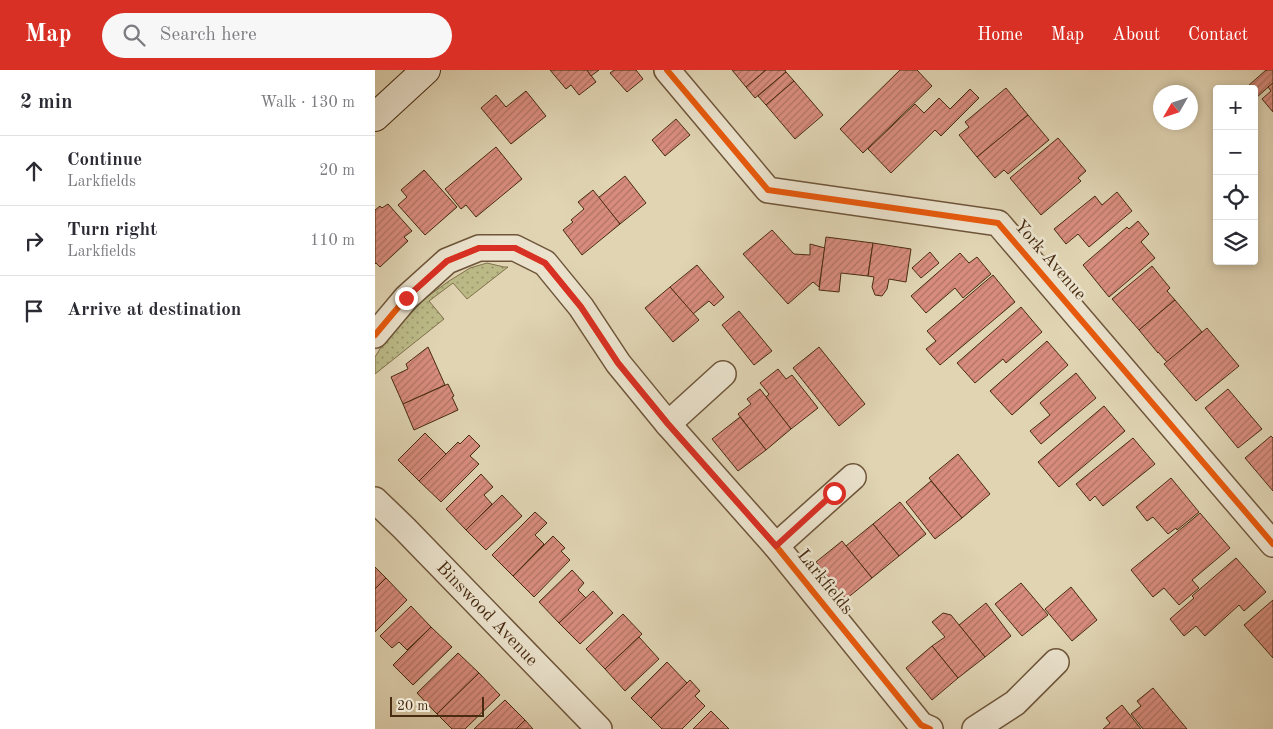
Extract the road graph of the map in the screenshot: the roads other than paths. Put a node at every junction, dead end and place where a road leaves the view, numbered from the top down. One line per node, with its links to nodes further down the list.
1 (426, 70): 3 (street)
2 (667, 70): 9 (street, York Avenue)
3 (375, 117)
4 (375, 335): 6 (street, Larkfields)
5 (723, 374): 6 (street)
6 (668, 424): 10 (street, Larkfields)
7 (853, 477): 10 (street, Larkfields)
8 (375, 500): 12 (street, Binswood Avenue)
9 (1273, 544)
10 (776, 546): 13 (street, Larkfields)
11 (1056, 662): 14 (street)
12 (599, 729)
13 (930, 729)
14 (975, 729)

